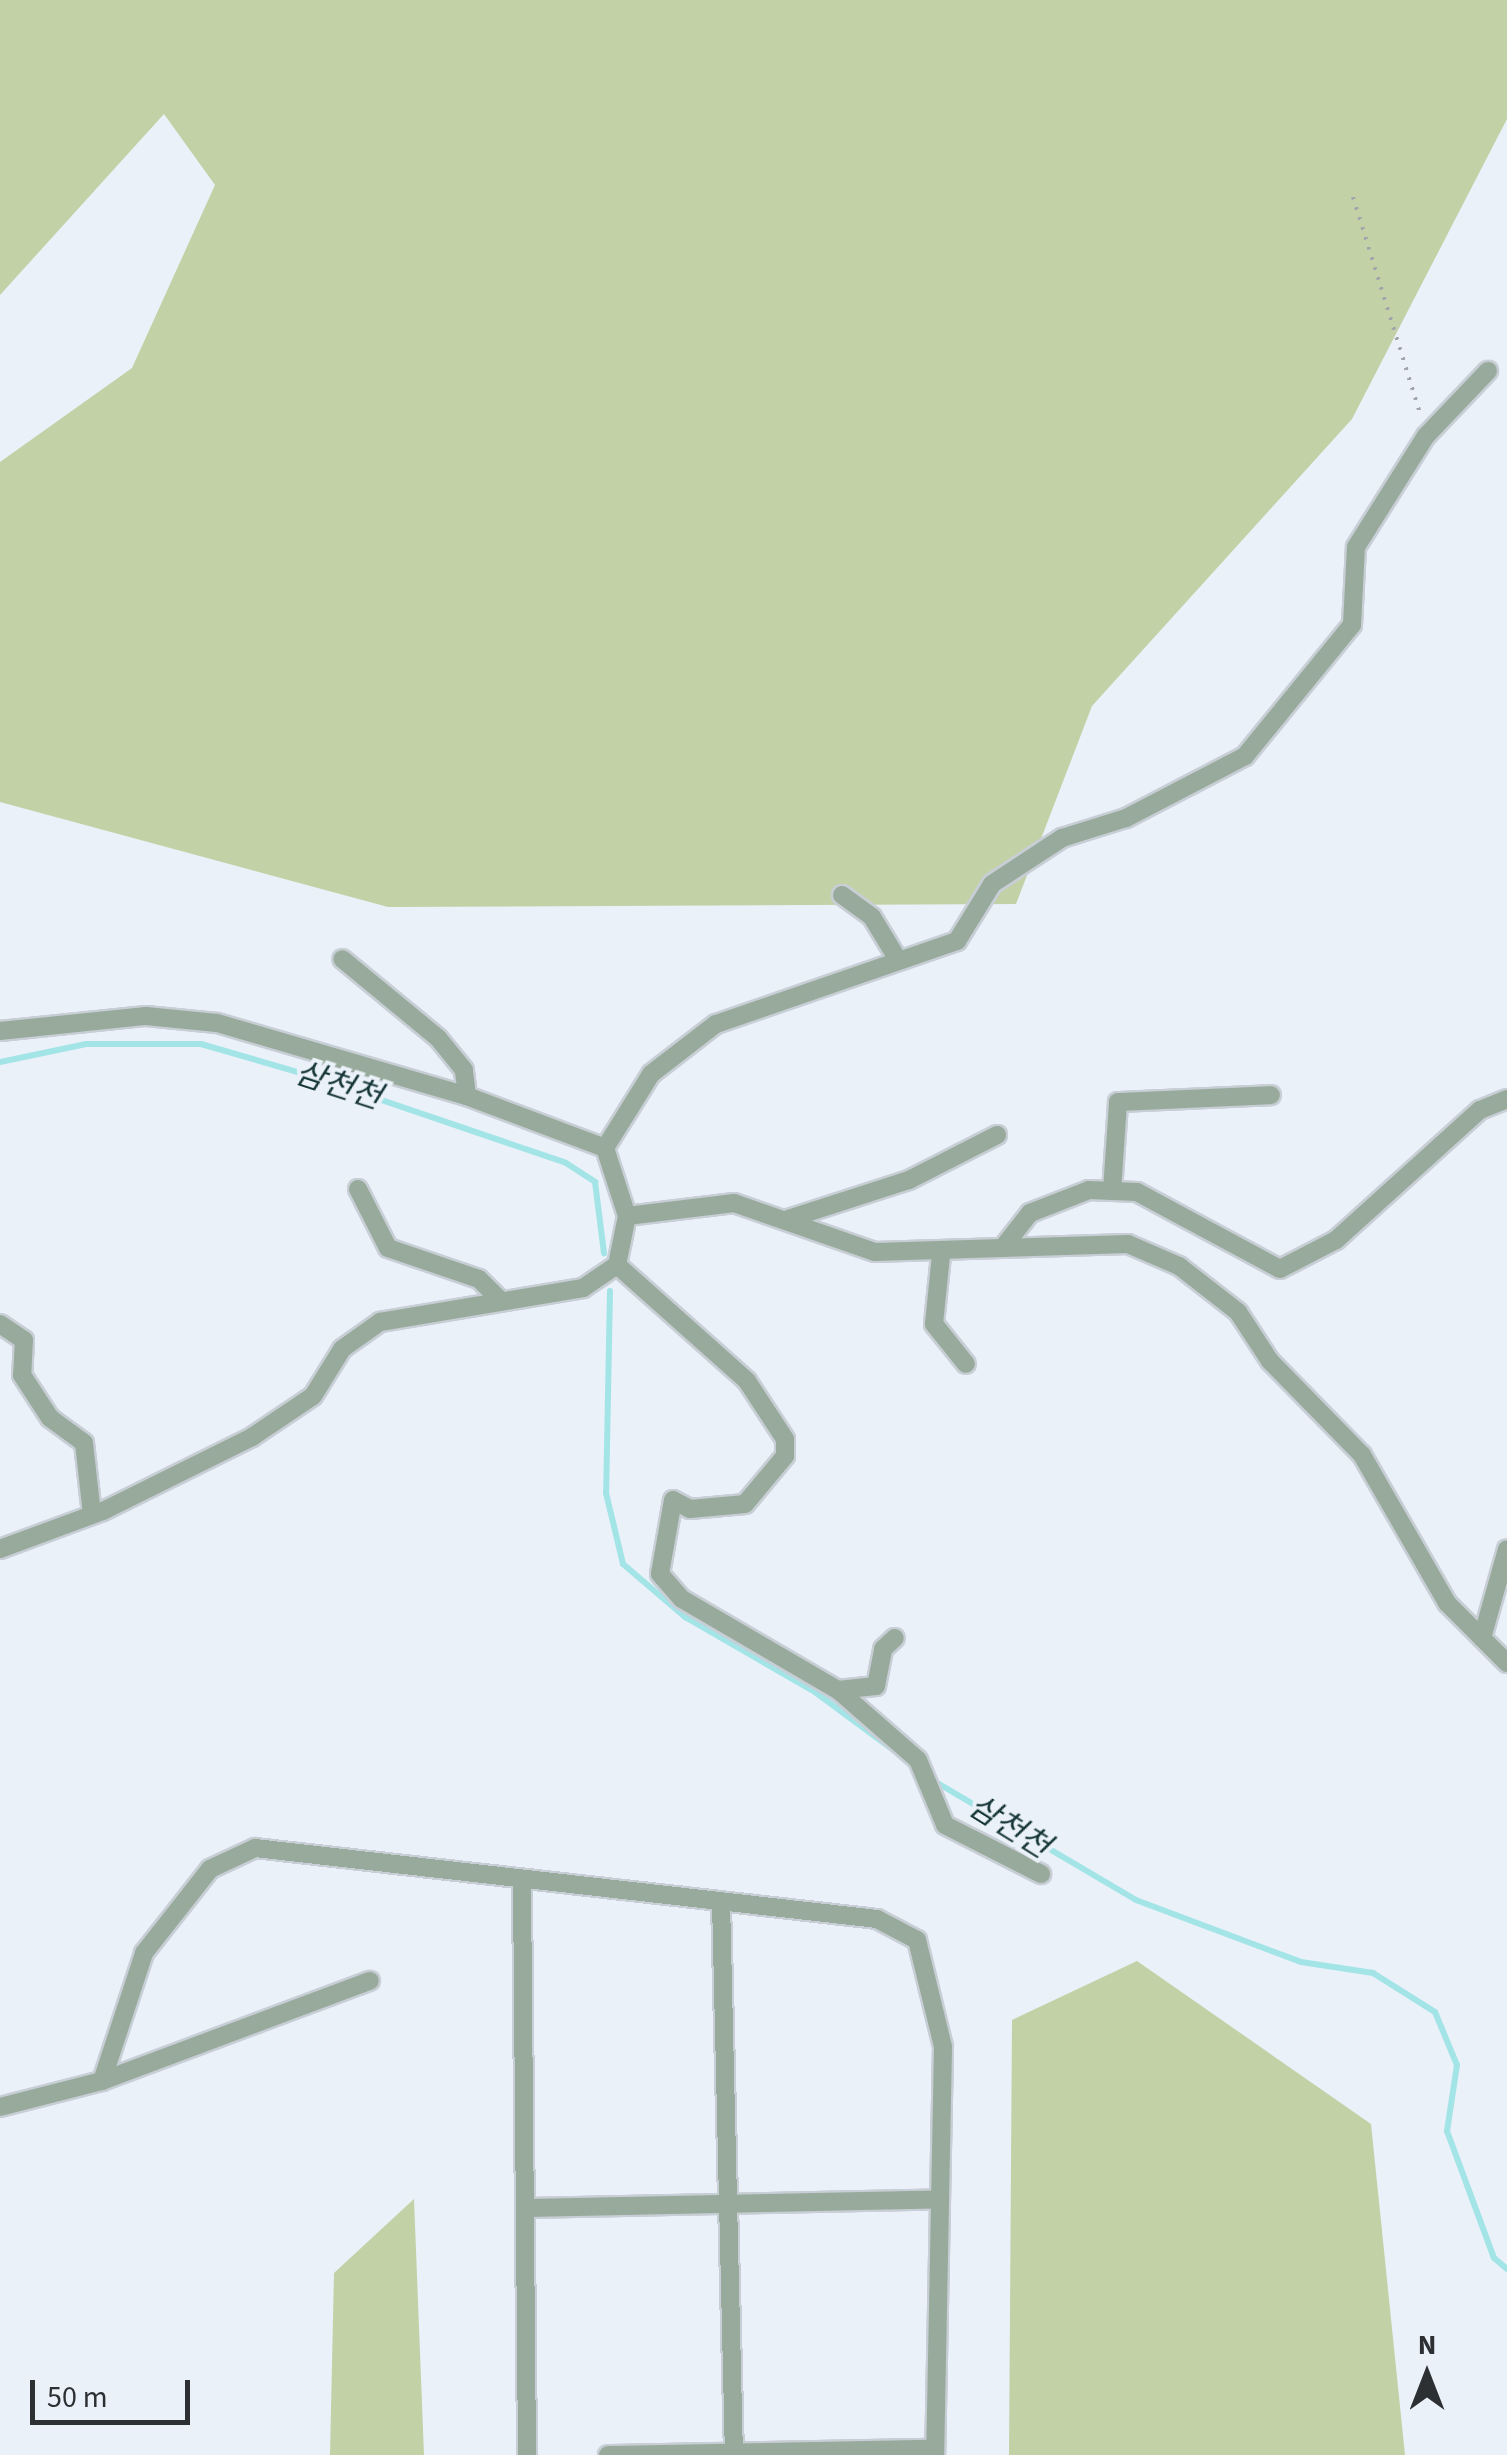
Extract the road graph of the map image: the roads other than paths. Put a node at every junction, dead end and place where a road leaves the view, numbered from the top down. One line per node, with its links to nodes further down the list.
1 (1488, 371): 4 (street)
2 (842, 896): 4 (street)
3 (342, 959): 7 (street)
4 (898, 960): 10 (street)
5 (0, 1031): 7 (street)
6 (1271, 1095): 12 (street)
7 (466, 1096): 10 (street)
8 (1507, 1100): 12 (street)
9 (996, 1135): 14 (street)
10 (606, 1148): 13 (street)
11 (358, 1189): 18 (street)
12 (1112, 1191): 15 (street)
13 (627, 1216): 14 (street); 17 (street)
14 (788, 1219): 16 (street)
15 (1004, 1246): 16 (street); 25 (street)
16 (941, 1254): 20 (street)
17 (617, 1265): 18 (street); 27 (street)
18 (500, 1301): 21 (street)
19 (0, 1324): 21 (street)
20 (966, 1364)
21 (92, 1514): 22 (street)
22 (0, 1548)
23 (1507, 1549): 25 (street)
24 (895, 1638): 27 (street)
25 (1482, 1638): 26 (street)
26 (1507, 1664)
27 (838, 1690): 28 (street)
28 (1041, 1874)
29 (522, 1883): 30 (street); 32 (street); 36 (street)
30 (721, 1900): 34 (street); 35 (street)
31 (370, 1981): 32 (street)
32 (102, 2081): 33 (street)
33 (0, 2107)
34 (938, 2199): 35 (street); 37 (street)
35 (729, 2204): 36 (street); 38 (street)
36 (525, 2208): 39 (street)
37 (935, 2452): 38 (street)
38 (734, 2454): 40 (street)
39 (527, 2455)
40 (608, 2455)

